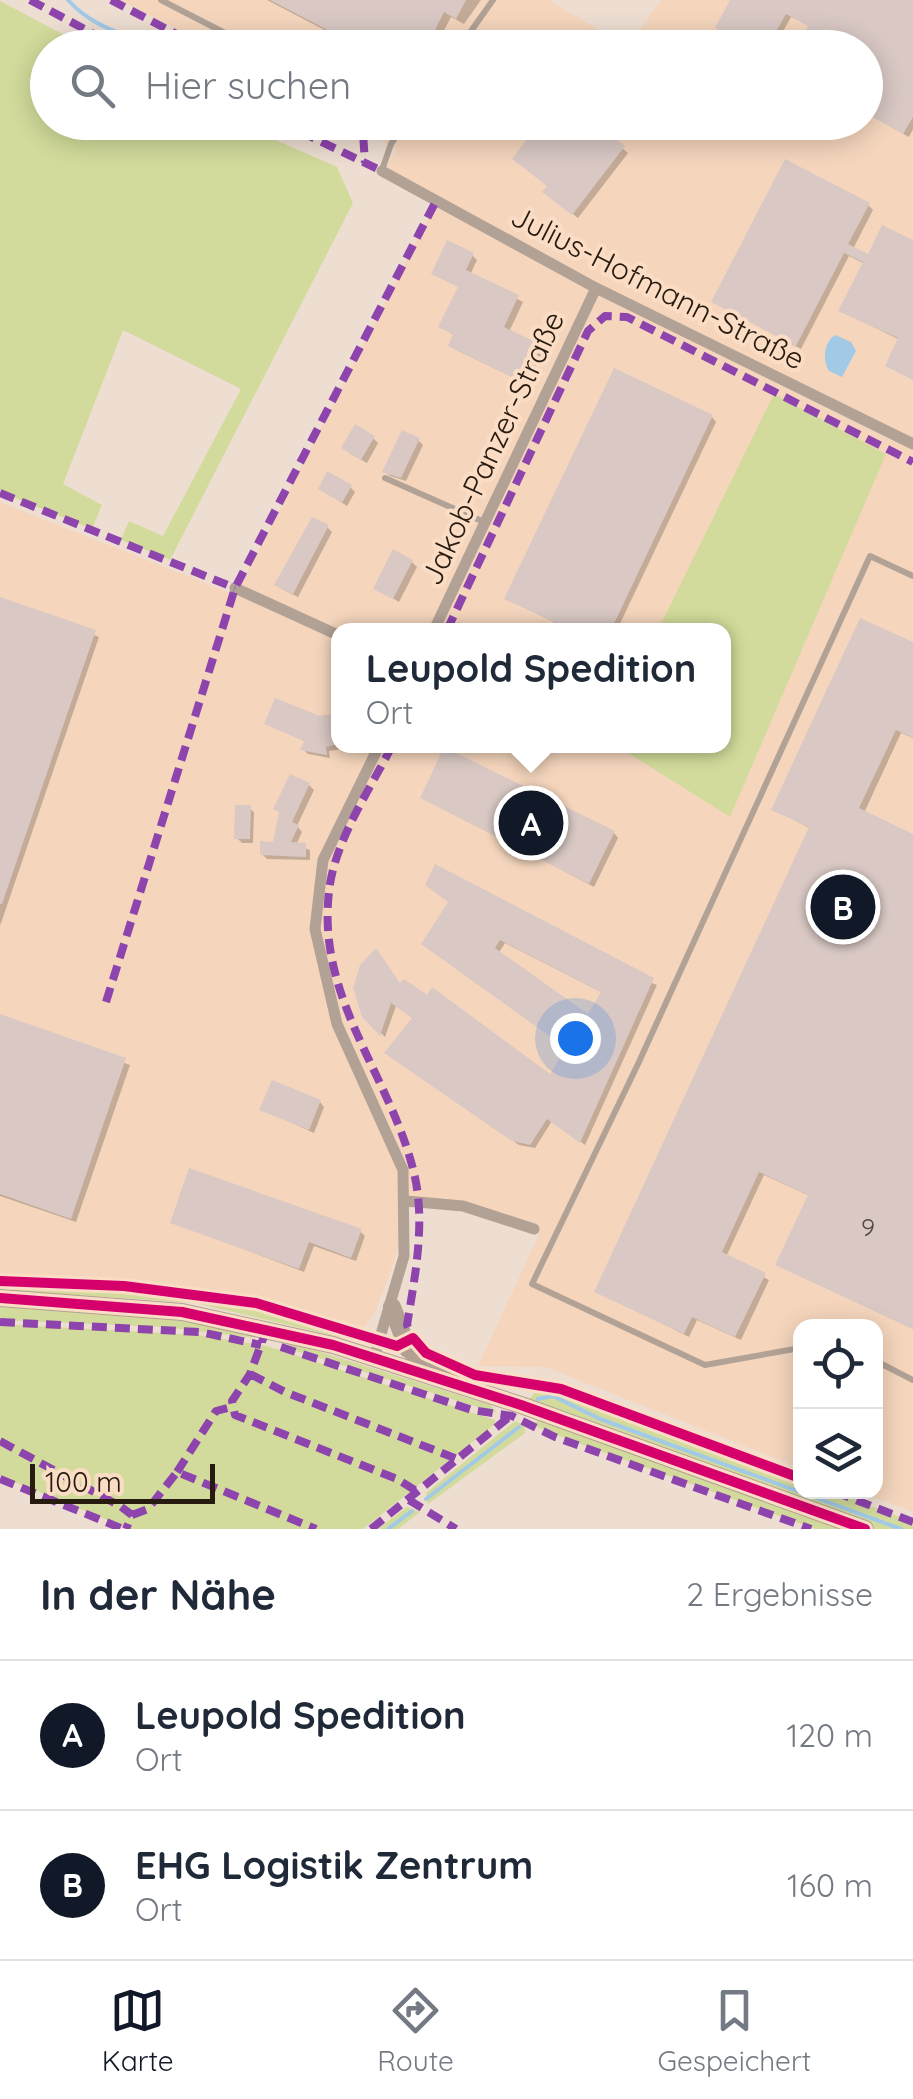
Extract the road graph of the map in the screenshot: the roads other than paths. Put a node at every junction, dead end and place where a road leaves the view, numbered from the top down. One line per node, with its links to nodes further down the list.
1 (161, 0): 3 (lane)
2 (494, 0): 4 (lane)
3 (219, 30)
4 (472, 30)
5 (392, 140): 6 (lane)
6 (382, 171): 7 (street, Julius-Hofmann-Straße)
7 (596, 288): 8 (street, Julius-Hofmann-Straße); 10 (street, Jakob-Panzer-Straße)
8 (913, 444)
9 (385, 478): 10 (lane)
10 (485, 523): 13 (street, Jakob-Panzer-Straße)
11 (913, 576): 18 (lane)
12 (236, 588): 14 (street)
13 (437, 623)
14 (331, 632)
15 (376, 753): 16 (street)
16 (406, 1200): 17 (street); 20 (street)
17 (534, 1229): 18 (lane)
18 (554, 1236): 21 (lane)
19 (0, 1298): 22 (street)
20 (392, 1307): 22 (street); 25 (street)
21 (793, 1349)
22 (374, 1358): 25 (street)
23 (883, 1365): 24 (lane)
24 (913, 1380)
25 (473, 1390): 26 (street)
26 (865, 1529)

